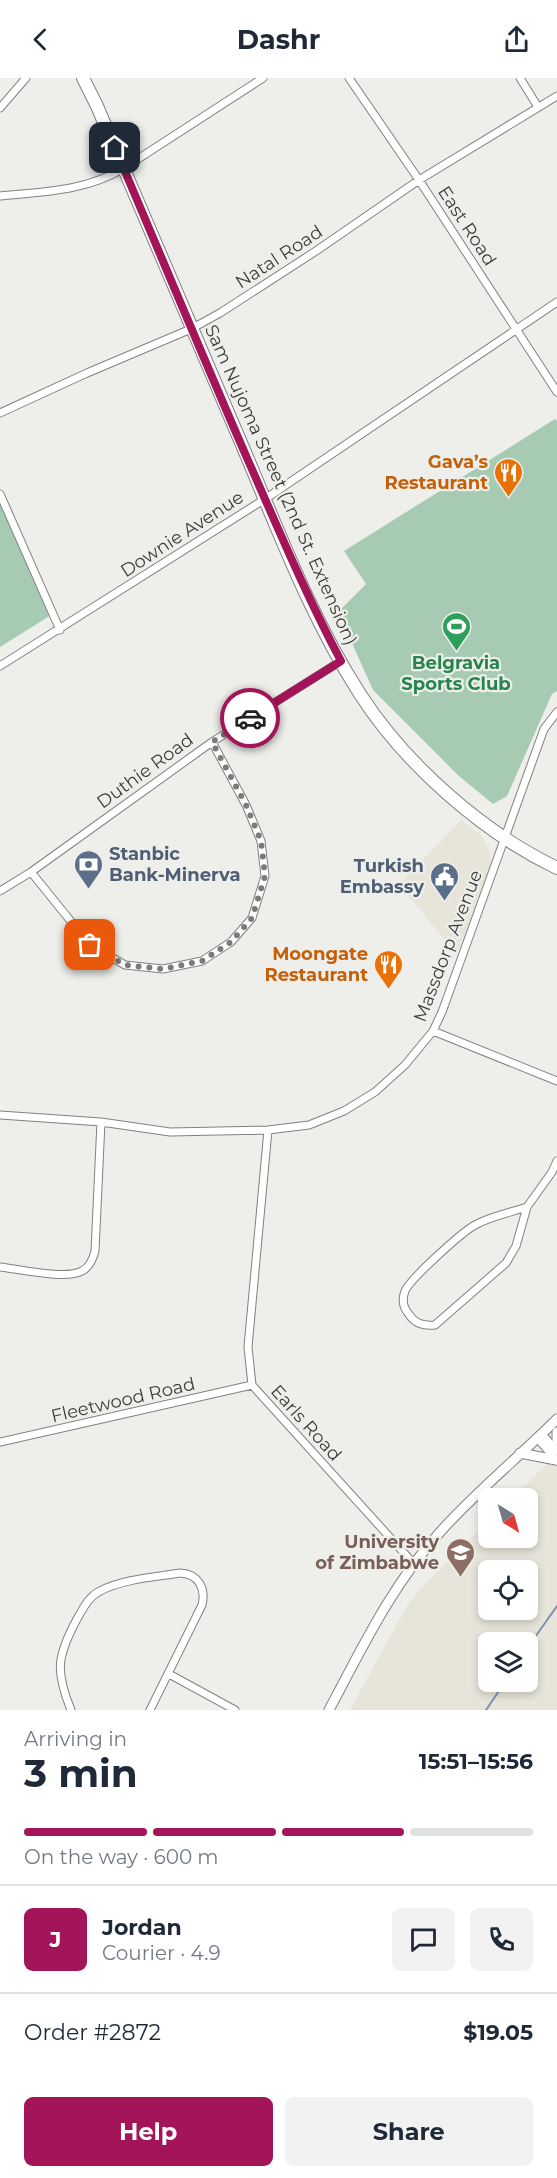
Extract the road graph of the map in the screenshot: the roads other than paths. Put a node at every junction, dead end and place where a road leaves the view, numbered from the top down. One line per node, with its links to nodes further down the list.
1 (26, 78): 8 (street)
2 (83, 78): 9 (highway, Sam Nujoma Street (2nd St. Extension))
3 (263, 78): 9 (street)
4 (349, 78): 10 (street, East Road)
5 (520, 78): 7 (street)
6 (557, 96): 7 (street, Natal Road)
7 (538, 107): 10 (street, Natal Road)
8 (0, 108)
9 (124, 168): 11 (street); 13 (highway, Sam Nujoma Street (2nd St. Extension))
10 (419, 180): 13 (street, Natal Road); 14 (street, East Road)
11 (0, 196)
12 (557, 302): 14 (street, Downie Avenue)
13 (191, 329): 16 (street, Natal Road); 18 (highway, Sam Nujoma Street (2nd St. Extension))
14 (517, 329): 15 (street, East Road); 18 (street, Downie Avenue)
15 (557, 392)
16 (0, 413)
17 (0, 494): 19 (street)
18 (265, 499): 19 (street, Downie Avenue); 20 (highway, Sam Nujoma Street (2nd St. Extension))
19 (60, 630): 21 (street, Downie Avenue)
20 (341, 661): 23 (street, Duthie Road); 24 (highway, Sam Nujoma Street (2nd St. Extension))
21 (0, 666)
22 (557, 712): 24 (street, Massdorp Avenue)
23 (212, 742): 26 (street, Duthie Road); 26 (street)
24 (505, 838): 25 (highway, Sam Nujoma Street (2nd St. Extension)); 28 (street, Massdorp Avenue)
25 (557, 868)
26 (31, 872): 27 (street, Duthie Road)
27 (0, 891)
28 (433, 1031): 29 (street); 32 (street, Massdorp Avenue)
29 (557, 1082)
30 (0, 1114): 31 (street, Massdorp Avenue)
31 (101, 1122): 32 (street, Massdorp Avenue); 35 (street)
32 (268, 1130): 36 (street, Earls Road)
33 (557, 1161): 34 (street)
34 (527, 1207): 34 (street)
35 (0, 1267)
36 (252, 1385): 41 (street, Fleetwood Road); 44 (street, Earls Road)
37 (557, 1419): 39 (main road)
38 (557, 1432): 40 (main road)
39 (540, 1436): 42 (main road); 43 (street)
40 (557, 1441)
41 (0, 1442)
42 (520, 1454): 43 (main road); 44 (main road)
43 (556, 1457)
44 (414, 1564): 49 (main road)
45 (169, 1674): 46 (street); 47 (street); 48 (street)
46 (71, 1710)
47 (150, 1710)
48 (235, 1710)
49 (329, 1710)

